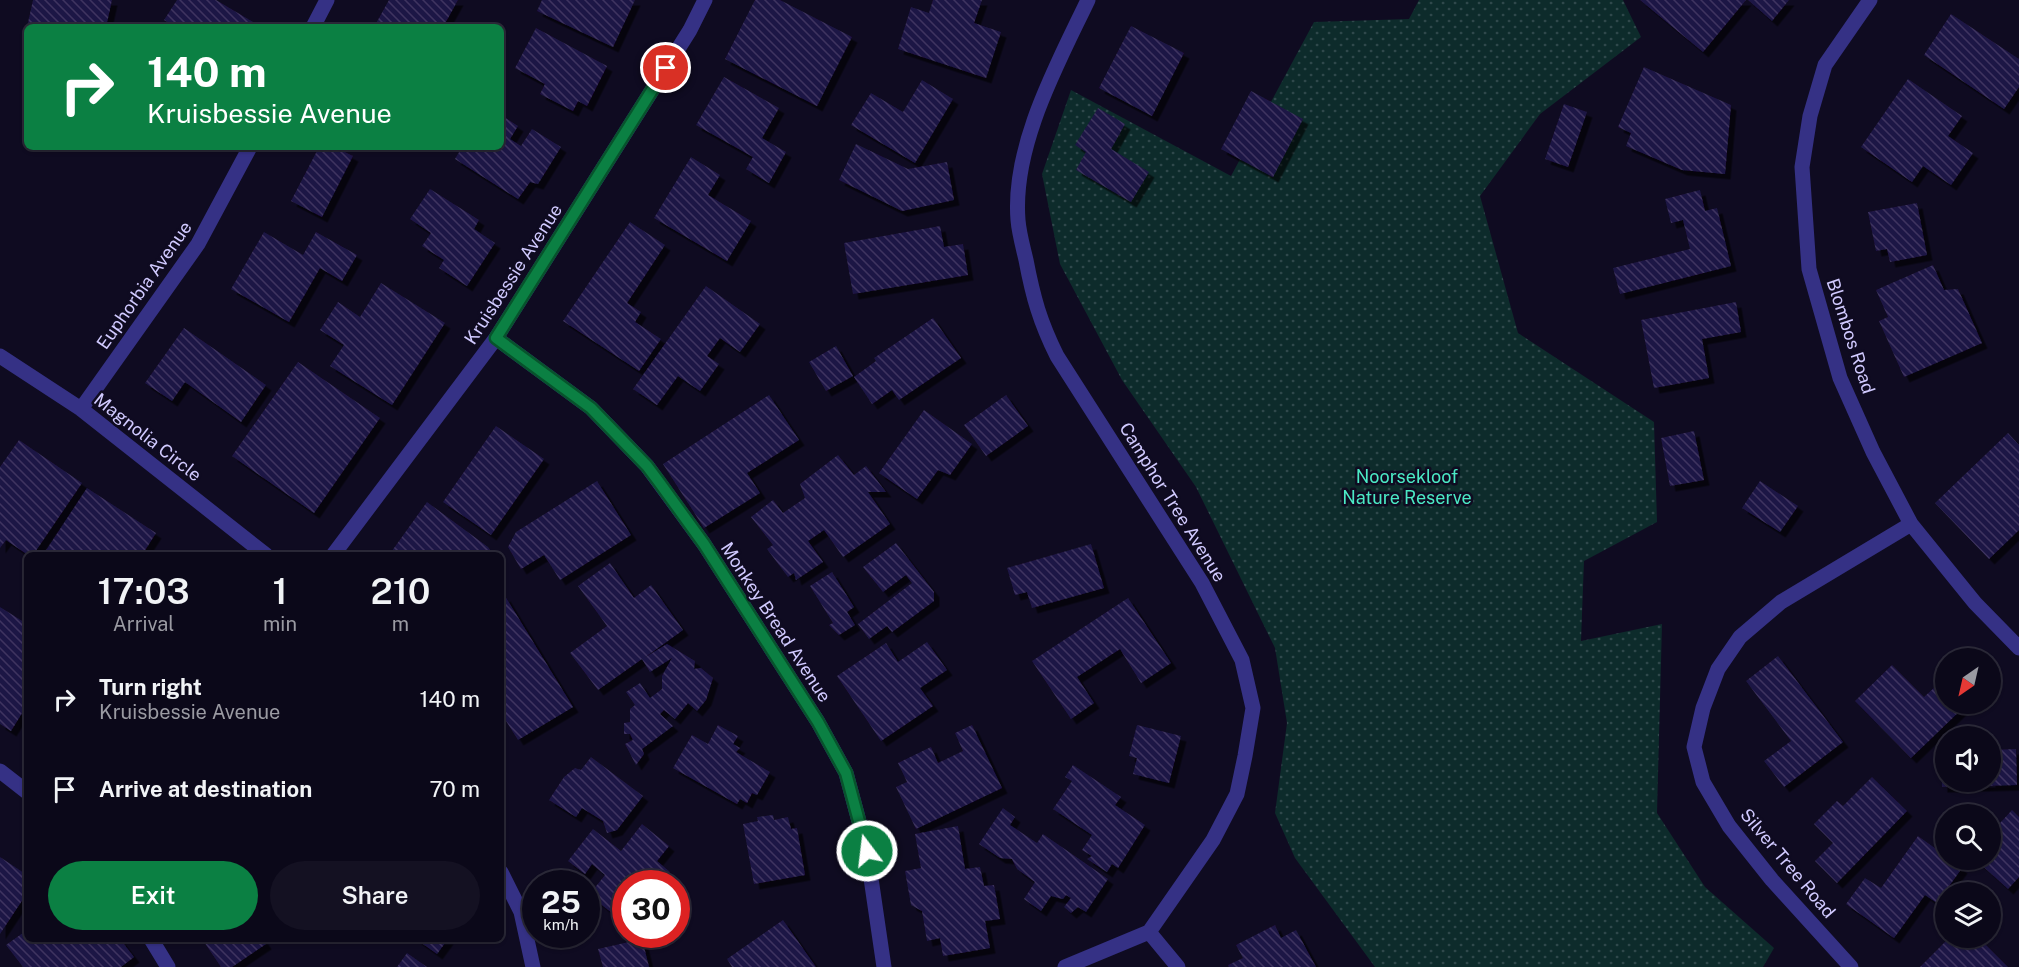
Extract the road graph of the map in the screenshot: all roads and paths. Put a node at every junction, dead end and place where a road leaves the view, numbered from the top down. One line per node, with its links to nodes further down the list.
1 (327, 0): 5 (street)
2 (705, 0): 7 (street, Kruisbessie Avenue)
3 (1088, 0): 17 (street, Camphor Tree Avenue)
4 (1870, 0): 10 (street, Blombos Road)
5 (315, 24)
6 (248, 150): 9 (street, Euphorbia Avenue)
7 (496, 338): 12 (street, Kruisbessie Avenue); 21 (street, Monkey Bread Avenue)
8 (0, 356): 9 (street, Magnolia Circle)
9 (81, 409): 11 (street, Magnolia Circle)
10 (1911, 524): 13 (street, Blombos Road); 24 (street, Silver Tree Road)
11 (262, 552)
12 (335, 552)
13 (2019, 648)
14 (0, 771): 15 (street)
15 (24, 790)
16 (504, 878): 20 (street)
17 (1149, 932): 22 (street); 23 (street)
18 (153, 942): 19 (street)
19 (168, 967)
20 (533, 967)
21 (884, 967)
22 (1065, 967)
23 (1178, 967)
24 (1851, 967)

